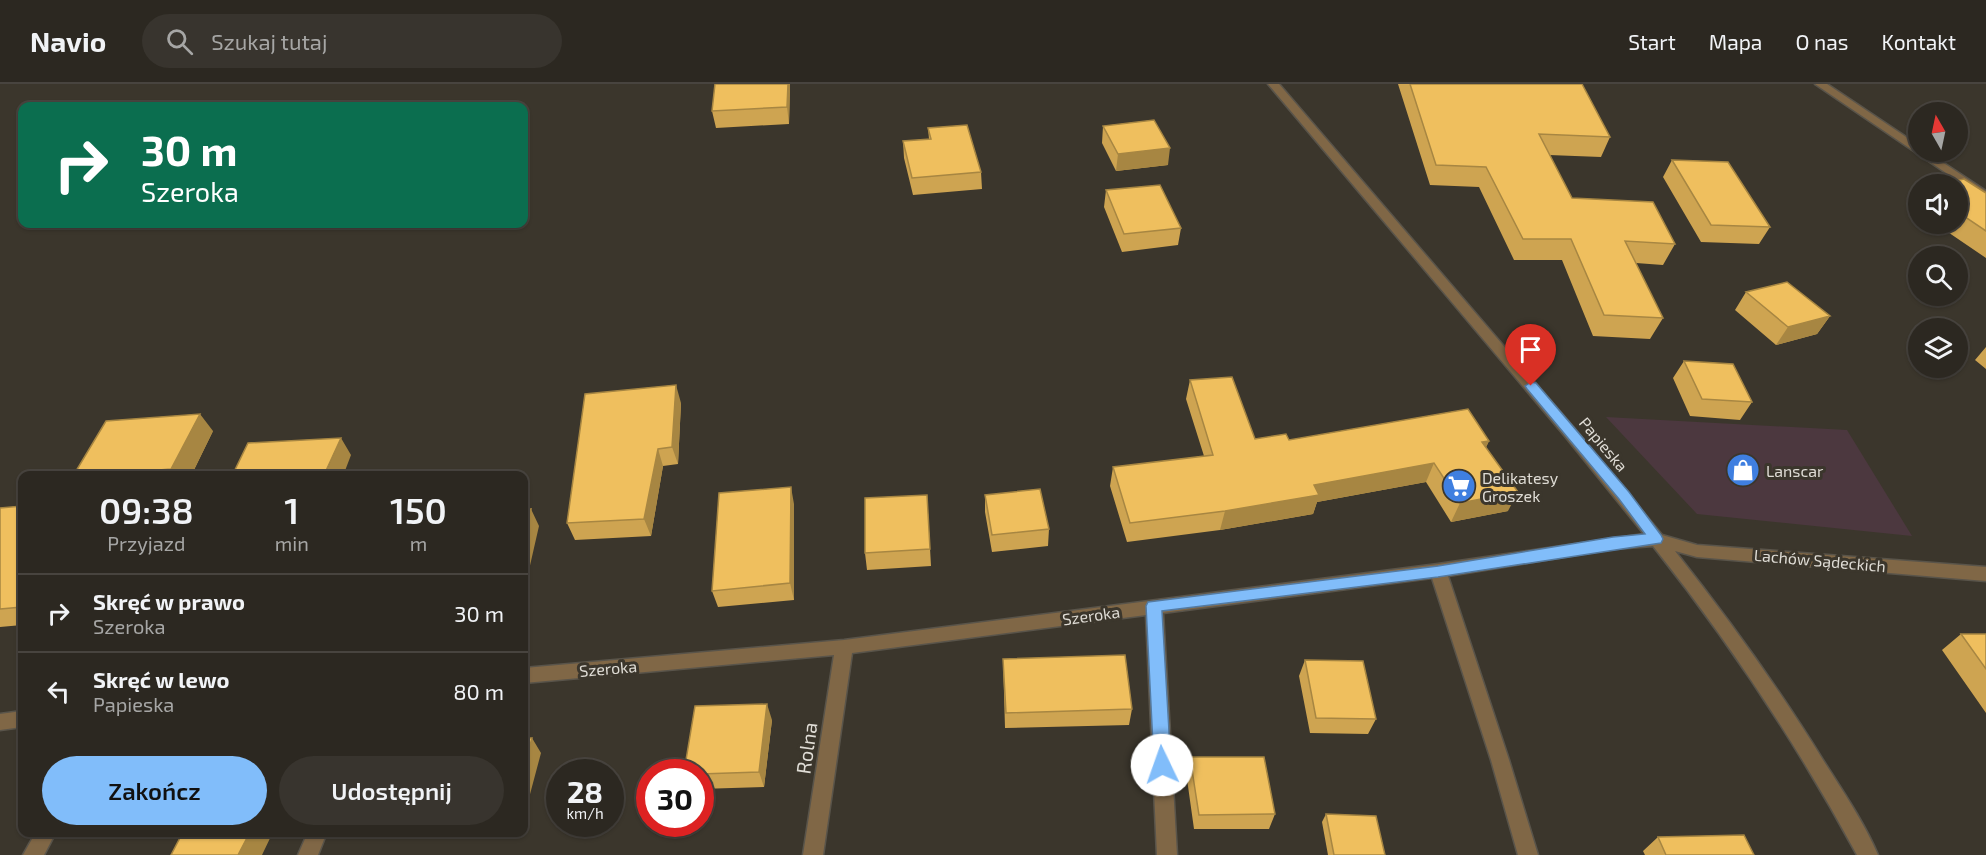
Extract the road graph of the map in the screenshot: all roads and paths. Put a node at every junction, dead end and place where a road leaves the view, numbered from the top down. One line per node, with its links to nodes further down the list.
1 (1273, 84): 6 (street, Papieska)
2 (1820, 84): 3 (street)
3 (1908, 144)
4 (1935, 162): 5 (street)
5 (1986, 196)
6 (1656, 539): 7 (street, Szeroka); 8 (street, Lachów Sądeckich); 21 (street, Papieska)
7 (1438, 572): 9 (street, Szeroka); 20 (street)
8 (1986, 574)
9 (1154, 606): 10 (street, Szeroka); 19 (street)
10 (844, 647): 11 (street, Szeroka); 18 (street, Rolna)
11 (528, 676)
12 (18, 720): 13 (street)
13 (0, 722)
14 (44, 837): 16 (street)
15 (316, 837): 17 (street)
16 (33, 855)
17 (308, 855)
18 (813, 855)
19 (1167, 855)
20 (1528, 855)
21 (1868, 855)

